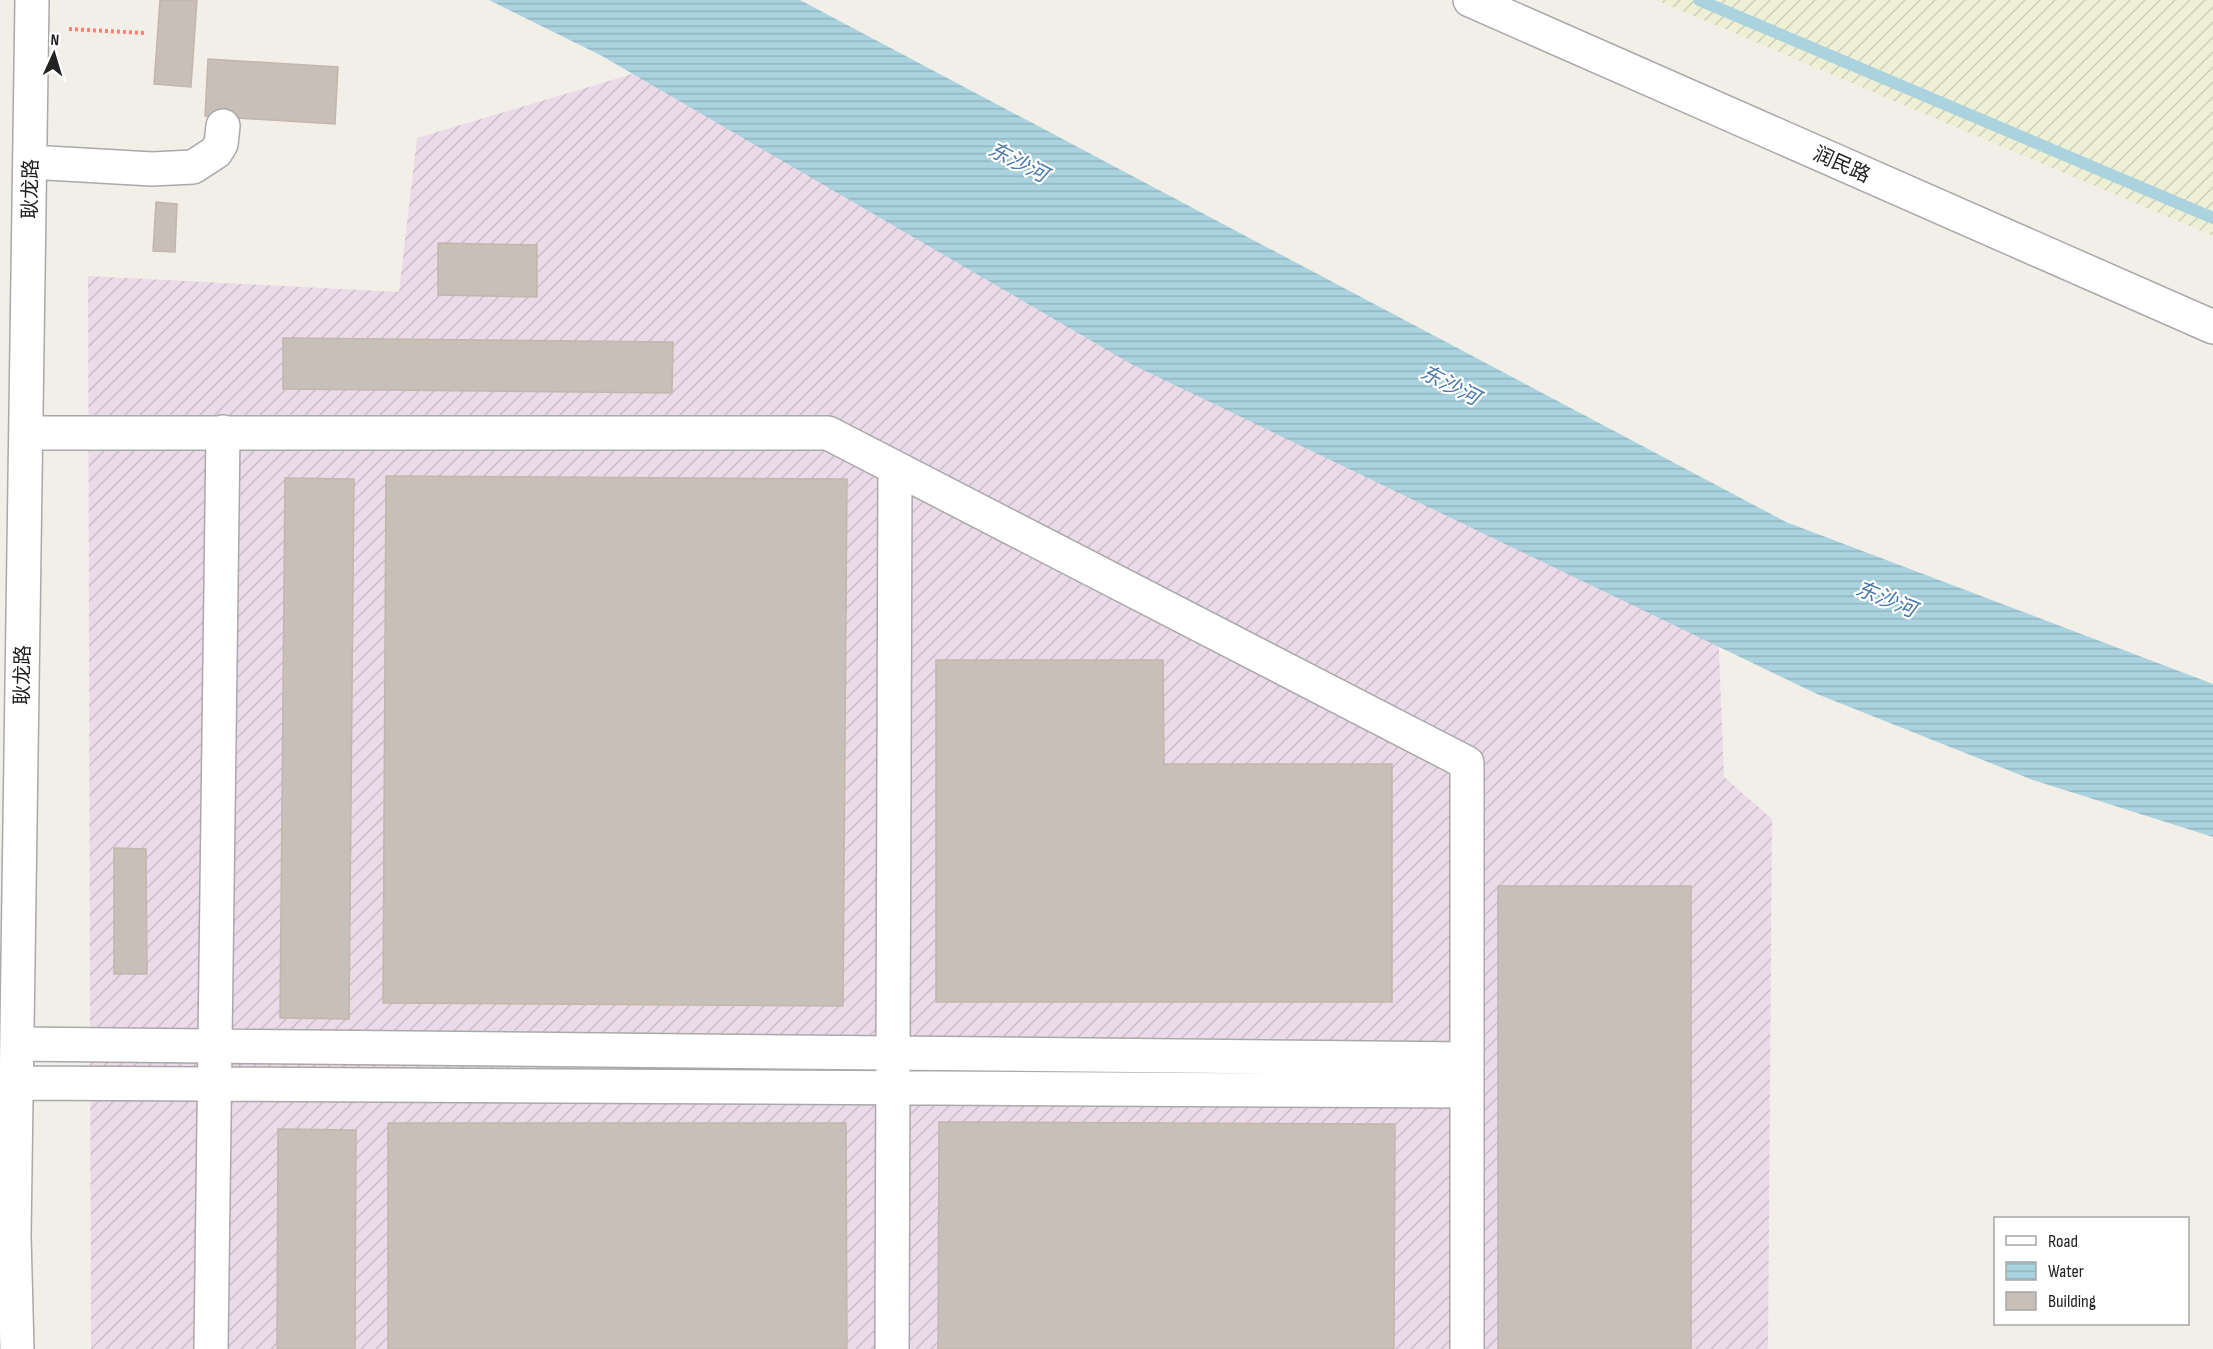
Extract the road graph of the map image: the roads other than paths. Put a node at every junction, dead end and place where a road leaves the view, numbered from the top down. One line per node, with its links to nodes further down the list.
1 (1470, 0): 5 (street, 润民路)
2 (32, 13): 4 (street, 耿龙路)
3 (224, 126): 4 (street)
4 (30, 162): 7 (street, 耿龙路)
5 (2213, 327)
6 (223, 432): 7 (street); 8 (street); 10 (street)
7 (26, 433): 9 (street, 耿龙路)
8 (896, 468): 11 (street); 12 (street)
9 (17, 1044): 10 (street); 13 (street, 耿龙路)
10 (215, 1046): 11 (street); 14 (street)
11 (893, 1053): 12 (street); 15 (street)
12 (1467, 1059): 16 (street)
13 (16, 1083): 14 (street); 17 (street, 耿龙路)
14 (214, 1084): 15 (street); 19 (street)
15 (893, 1088): 16 (street); 20 (street)
16 (1467, 1091): 21 (street)
17 (7, 1237): 18 (street, 耿龙路)
18 (17, 1349)
19 (211, 1349)
20 (892, 1349)
21 (1467, 1349)

